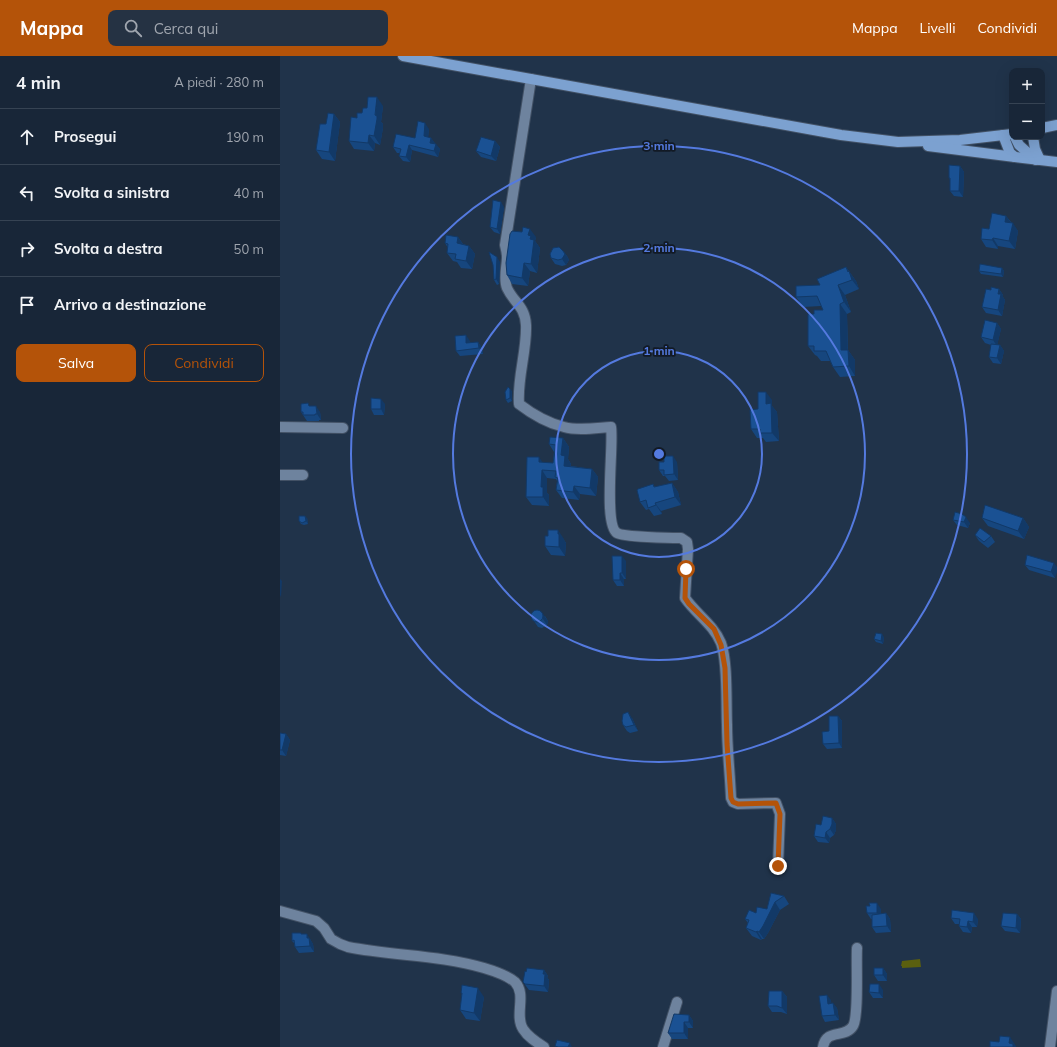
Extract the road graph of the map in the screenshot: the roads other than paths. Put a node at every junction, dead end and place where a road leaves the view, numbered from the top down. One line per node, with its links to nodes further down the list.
1 (403, 56): 2 (main road)
2 (531, 79): 8 (main road); 16 (street)
3 (1057, 125): 4 (main road)
4 (1045, 127)
5 (1007, 134): 8 (main road); 9 (main road)
6 (1016, 140): 10 (main road)
7 (1034, 140): 10 (main road)
8 (898, 142): 9 (main road)
9 (1015, 157): 10 (main road)
10 (1038, 160): 11 (main road)
11 (1057, 162)
12 (280, 427): 13 (street)
13 (343, 428)
14 (280, 475): 15 (street)
15 (302, 475)
16 (778, 866)
17 (280, 911): 21 (street)
18 (857, 948): 23 (street)
19 (1057, 991): 24 (street)
20 (677, 1002): 22 (street)
21 (544, 1047)
22 (663, 1047)
23 (823, 1047)
24 (1050, 1047)

